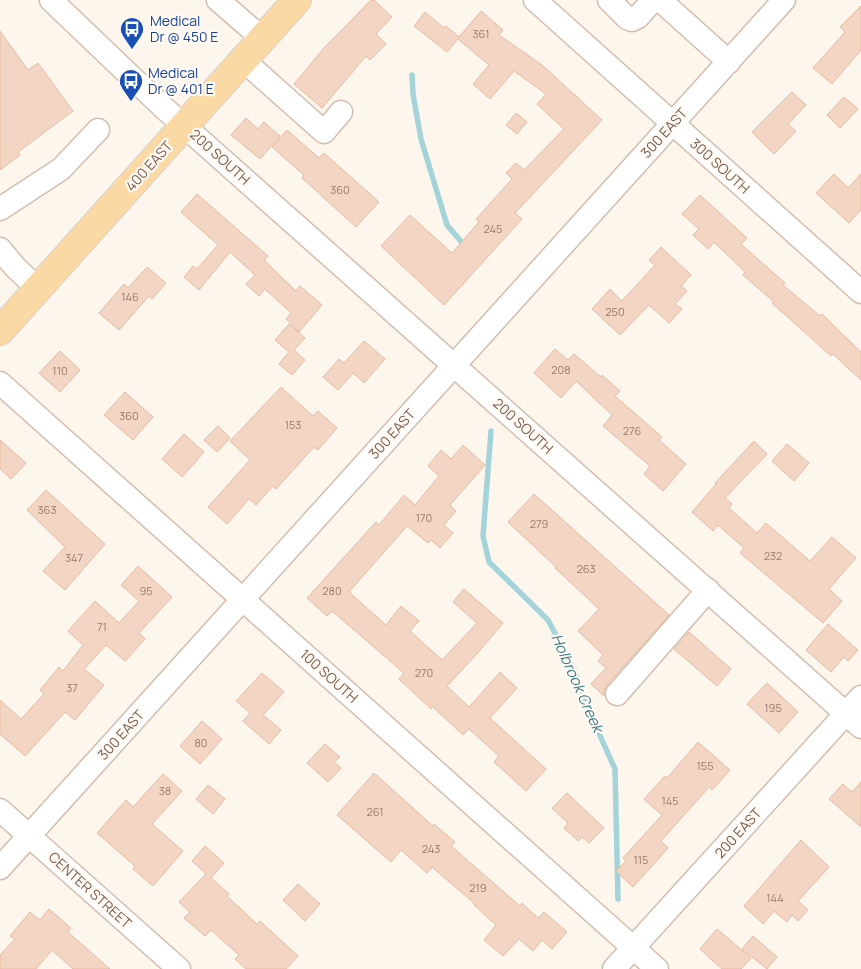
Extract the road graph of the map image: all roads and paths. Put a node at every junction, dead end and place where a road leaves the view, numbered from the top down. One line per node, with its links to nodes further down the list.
1 (51, 0): 14 (street, 200 SOUTH)
2 (218, 0): 9 (street)
3 (297, 0): 9 (main road, 400 EAST)
4 (535, 0): 13 (street, 300 SOUTH)
5 (609, 0): 6 (street)
6 (653, 0)
7 (660, 0): 11 (street)
8 (784, 0): 11 (street, 300 EAST)
9 (263, 39): 10 (main road, 400 EAST)
10 (243, 60): 12 (street); 14 (main road, 400 EAST)
11 (729, 62): 13 (street, 300 EAST)
12 (341, 112)
13 (672, 124): 19 (street, 300 SOUTH); 21 (street, 300 EAST)
14 (184, 126): 18 (main road, 400 EAST); 21 (street, 200 SOUTH)
15 (98, 130): 16 (street)
16 (0, 209)
17 (0, 249): 18 (street)
18 (38, 289): 20 (main road, 400 EAST)
19 (861, 292)
20 (0, 331)
21 (454, 365): 23 (street, 200 SOUTH); 24 (street, 300 EAST)
22 (0, 383): 24 (street, 100 SOUTH)
23 (708, 590): 25 (street); 27 (street, 200 SOUTH)
24 (243, 599): 29 (street, 300 EAST); 31 (street, 100 SOUTH)
25 (617, 694)
26 (861, 697): 27 (street, 200 EAST)
27 (854, 720): 31 (street, 200 EAST)
28 (0, 810): 29 (street, CENTER STREET)
29 (29, 836): 30 (street, 300 EAST); 32 (street, CENTER STREET)
30 (0, 868)
31 (634, 948): 33 (street, 200 EAST); 34 (street, 100 SOUTH)
32 (179, 969)
33 (614, 969)
34 (658, 969)

